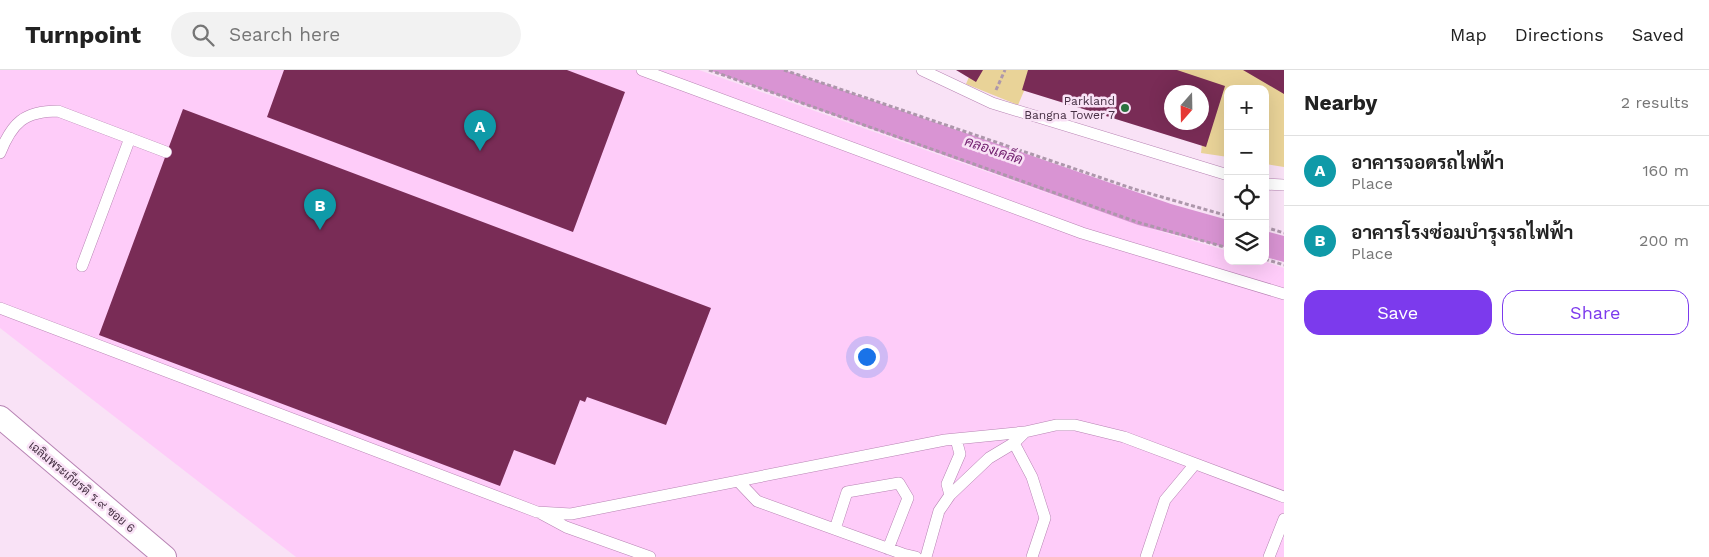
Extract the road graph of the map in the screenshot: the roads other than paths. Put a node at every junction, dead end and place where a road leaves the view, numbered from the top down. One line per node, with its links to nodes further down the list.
1 (642, 70): 10 (lane)
2 (922, 70): 6 (lane)
3 (130, 138): 4 (lane); 5 (lane); 9 (lane)
4 (166, 152)
5 (0, 153)
6 (1224, 174)
7 (1269, 184): 8 (lane)
8 (1284, 185)
9 (82, 266)
10 (1284, 294)
11 (0, 308): 20 (lane)
12 (1, 420): 24 (street, เฉลิมพระเกียรติ ร.๙ ซอย 6)
13 (1025, 432): 14 (lane); 15 (lane); 16 (lane)
14 (956, 439): 17 (lane); 18 (lane)
15 (1014, 443): 18 (lane); 28 (lane)
16 (1195, 464): 19 (lane); 29 (lane)
17 (738, 481): 20 (lane); 22 (lane)
18 (950, 495): 27 (lane)
19 (1284, 497)
20 (537, 512): 25 (lane)
21 (1284, 519): 30 (lane)
22 (835, 529): 23 (lane); 23 (lane)
23 (888, 548): 26 (lane)
24 (165, 557)
25 (650, 557)
26 (916, 557)
27 (926, 557)
28 (1032, 557)
29 (1146, 557)
30 (1269, 557)

